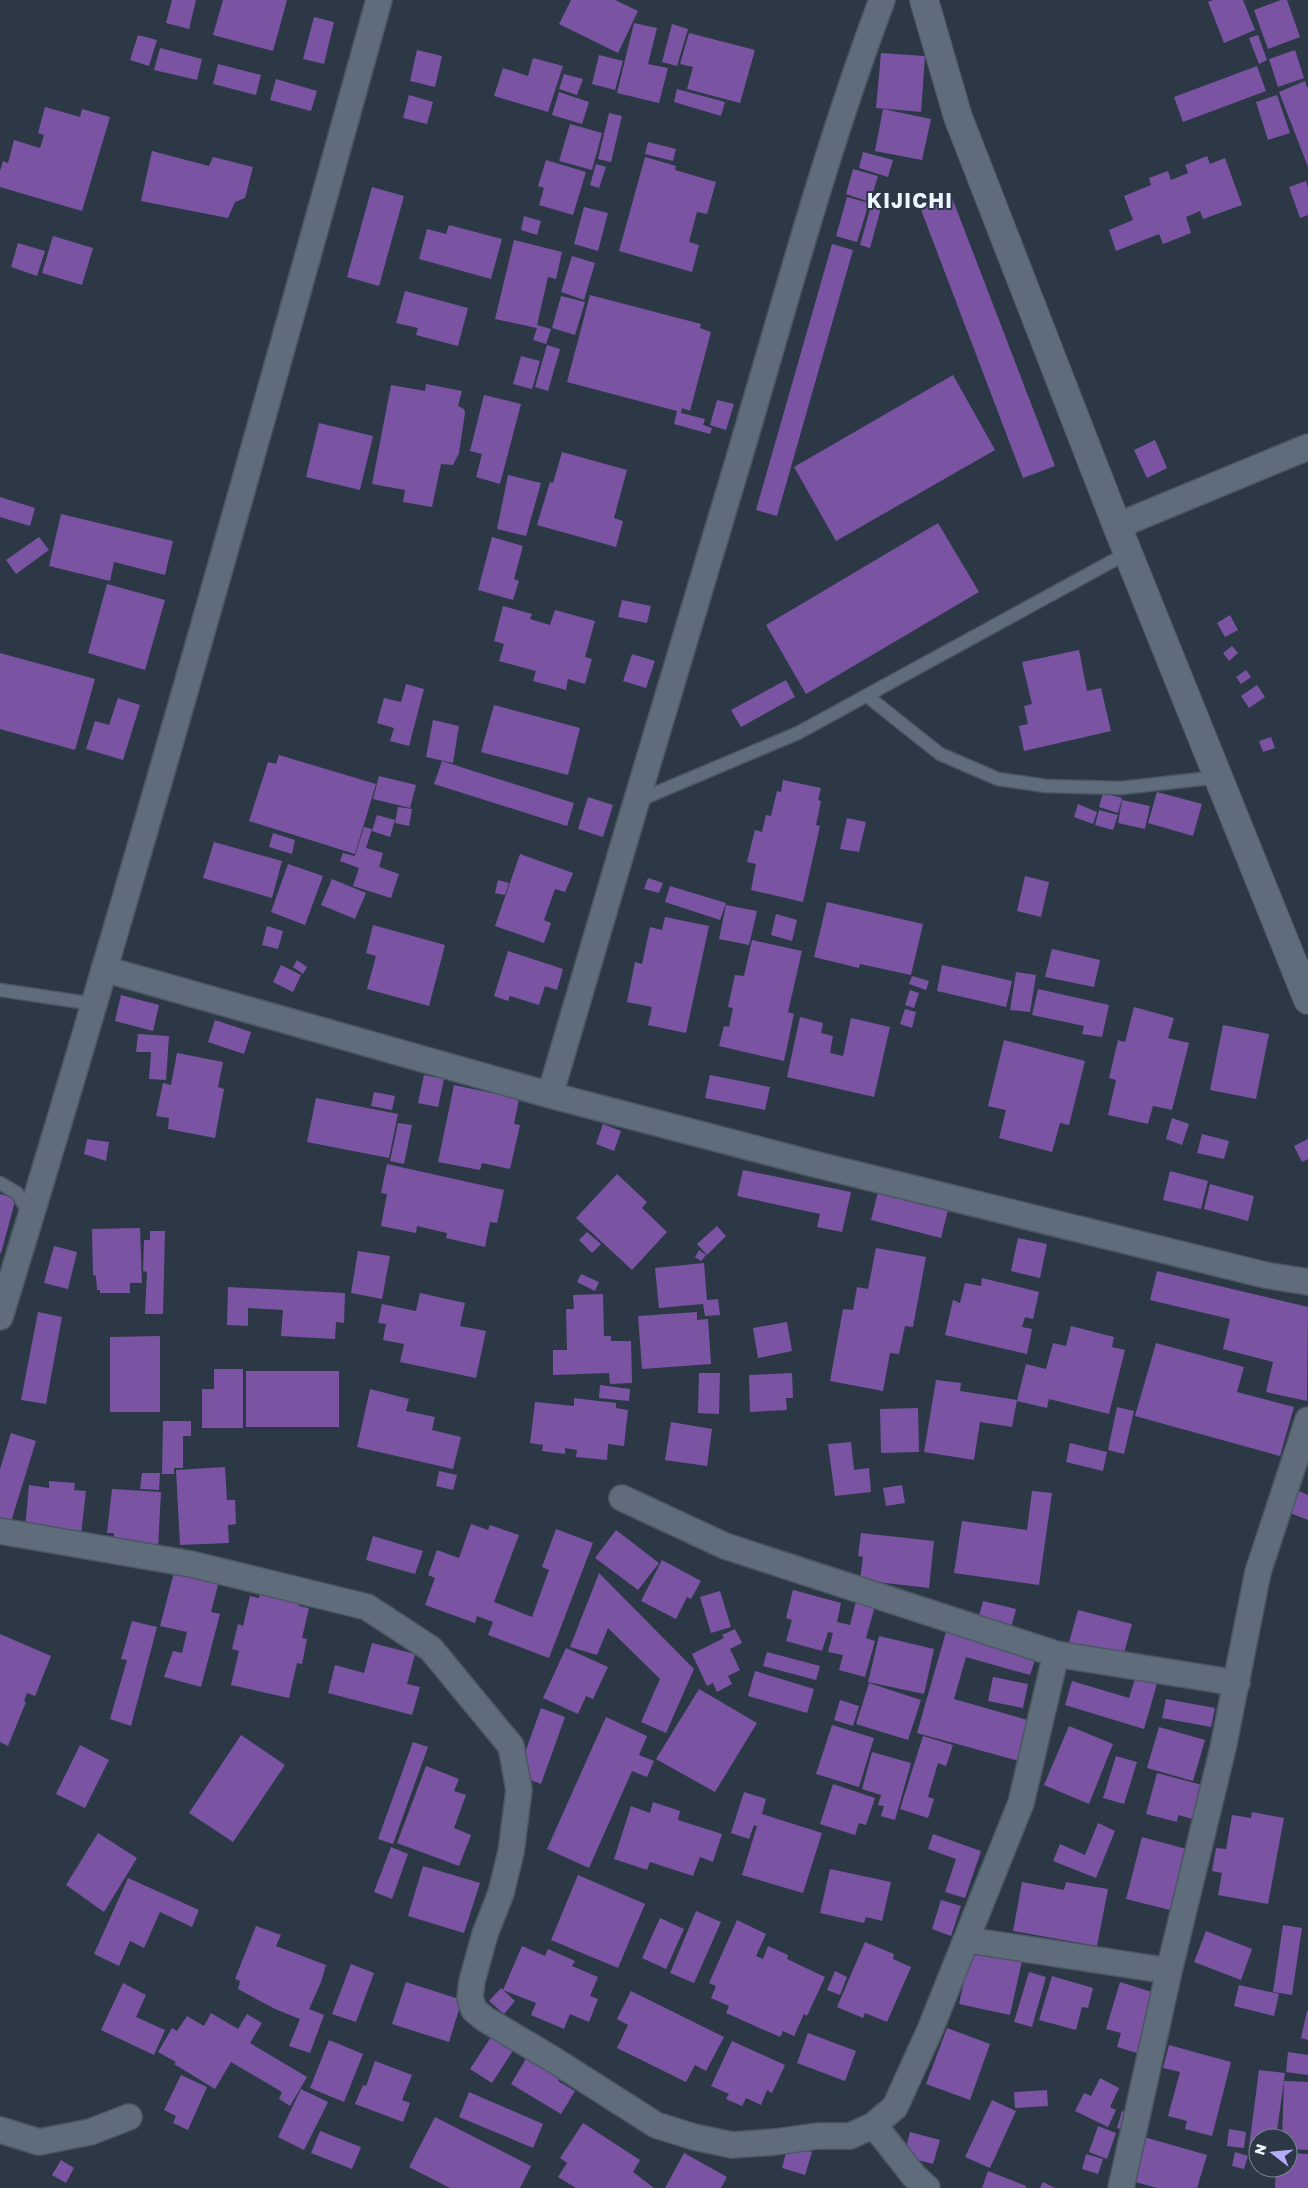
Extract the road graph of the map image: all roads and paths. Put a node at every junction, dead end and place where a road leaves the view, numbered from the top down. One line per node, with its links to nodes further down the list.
1 (379, 0): 10 (street)
2 (882, 0): 9 (street)
3 (924, 0): 5 (street)
4 (1308, 447): 5 (street)
5 (1117, 526): 6 (street)
6 (1130, 552): 7 (lane); 8 (street)
7 (867, 696): 8 (lane); 9 (lane)
8 (1219, 777): 12 (street)
9 (635, 801): 14 (street)
10 (104, 969): 13 (street); 14 (street)
11 (0, 990): 13 (lane)
12 (1308, 1000)
13 (94, 1004): 16 (street)
14 (550, 1095): 17 (street)
15 (0, 1183): 16 (lane)
16 (31, 1216): 18 (street)
17 (1308, 1282)
18 (0, 1317)
19 (1308, 1420): 23 (street)
20 (622, 1498): 22 (street)
21 (0, 1532): 27 (street)
22 (1056, 1654): 23 (street); 24 (street)
23 (1237, 1683): 25 (street)
24 (967, 1940): 25 (street); 27 (street)
25 (1169, 1971): 30 (street)
26 (129, 2117): 28 (street)
27 (874, 2126): 29 (street)
28 (0, 2130)
29 (927, 2188)
30 (1121, 2188)

